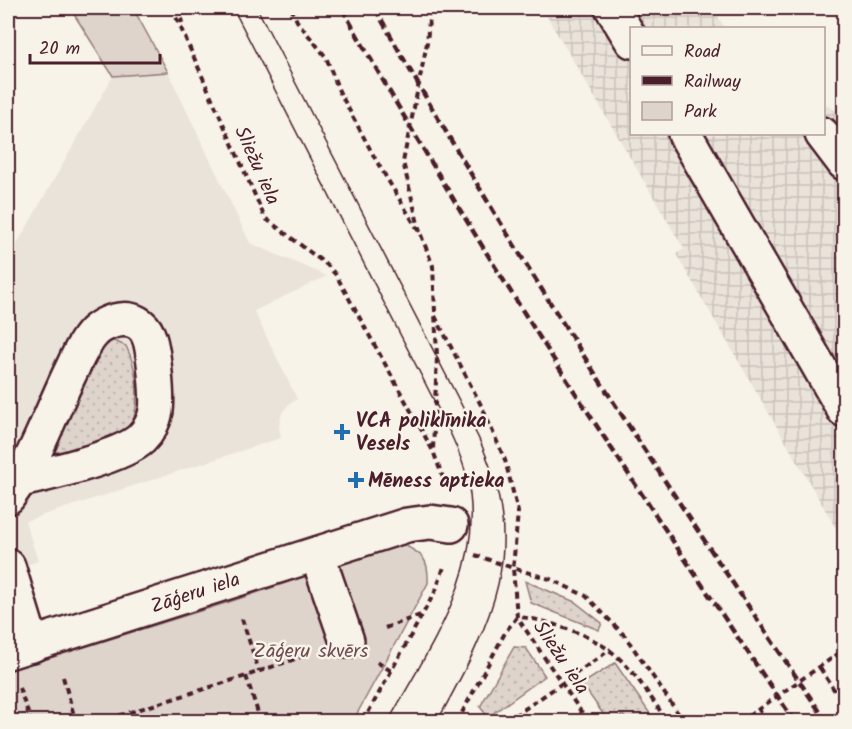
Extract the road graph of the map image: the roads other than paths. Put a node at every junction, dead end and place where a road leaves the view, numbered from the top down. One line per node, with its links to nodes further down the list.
1 (612, 8): 2 (street)
2 (630, 38)
3 (686, 135): 6 (street)
4 (823, 135): 5 (street)
5 (844, 163)
6 (844, 410)
7 (14, 488): 7 (street)
8 (449, 541): 9 (street, Zāģeru iela)
9 (317, 554): 11 (street); 12 (street, Zāģeru iela)
10 (8, 566): 12 (street)
11 (347, 641)
12 (20, 648)

